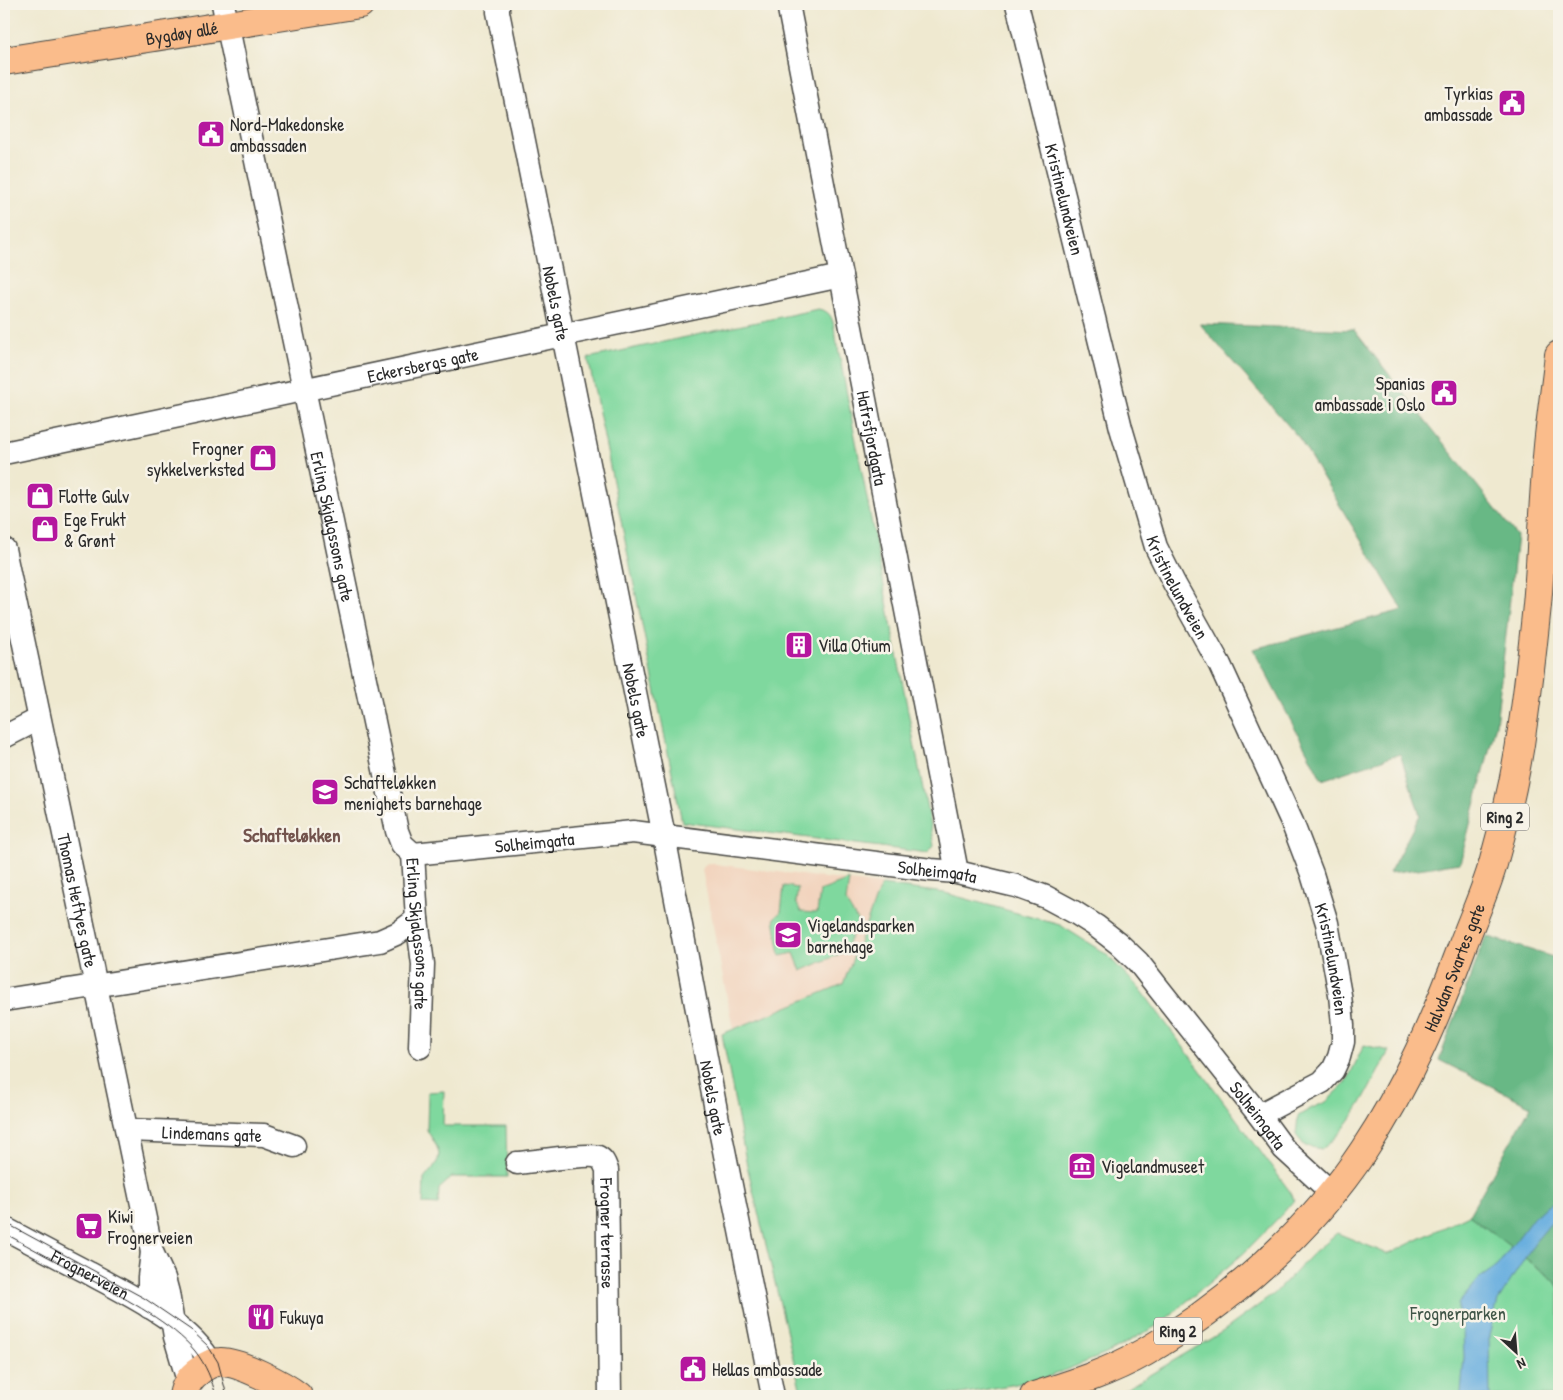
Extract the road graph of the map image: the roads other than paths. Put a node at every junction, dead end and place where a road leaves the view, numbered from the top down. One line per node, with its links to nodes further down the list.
1 (360, 4): 5 (main road, Bygdøy allé)
2 (498, 4): 8 (street, Nobels gate)
3 (788, 4): 7 (street, Hafrsfjordgata)
4 (1017, 4): 22 (street, Kristinelundveien)
5 (226, 14): 6 (main road, Bygdøy allé); 10 (street, Erling Skjalgssons gate)
6 (4, 61)
7 (842, 276): 8 (street, Eckersbergs gate); 17 (street, Hafrsfjordgata)
8 (564, 335): 10 (street, Eckersbergs gate); 15 (street, Nobels gate)
9 (1559, 355): 26 (main road, Halvdan Svartes gate / Ring 2)
10 (303, 390): 11 (street, Eckersbergs gate); 16 (street, Erling Skjalgssons gate)
11 (4, 453)
12 (4, 549): 13 (street, Thomas Heftyes gate)
13 (39, 719): 14 (street); 19 (street, Thomas Heftyes gate)
14 (4, 737)
15 (664, 836): 16 (street, Solheimgata); 17 (street, Solheimgata); 35 (street, Nobels gate)
16 (413, 854): 18 (street, Erling Skjalgssons gate)
17 (957, 872): 22 (street, Solheimgata)
18 (417, 919): 19 (street); 21 (street, Erling Skjalgssons gate)
19 (95, 986): 20 (street); 23 (street, Thomas Heftyes gate)
20 (4, 1000)
21 (420, 1047)
22 (1260, 1115): 26 (street, Solheimgata)
23 (127, 1130): 24 (street, Lindemans gate); 28 (street, Thomas Heftyes gate)
24 (294, 1146)
25 (517, 1164): 34 (street, Frogner terrasse)
26 (1332, 1193): 36 (main road, Halvdan Svartes gate / Ring 2)
27 (4, 1228): 29 (street, Frognerveien)
28 (152, 1252): 29 (street, Thomas Heftyes gate); 30 (street, Thomas Heftyes gate)
29 (149, 1307): 30 (street, Frognerveien)
30 (173, 1324): 31 (street, Frognerveien); 32 (street)
31 (212, 1364): 32 (main road); 33 (main road)
32 (186, 1389)
33 (298, 1396)
34 (610, 1396)
35 (773, 1396)
36 (1034, 1396)

